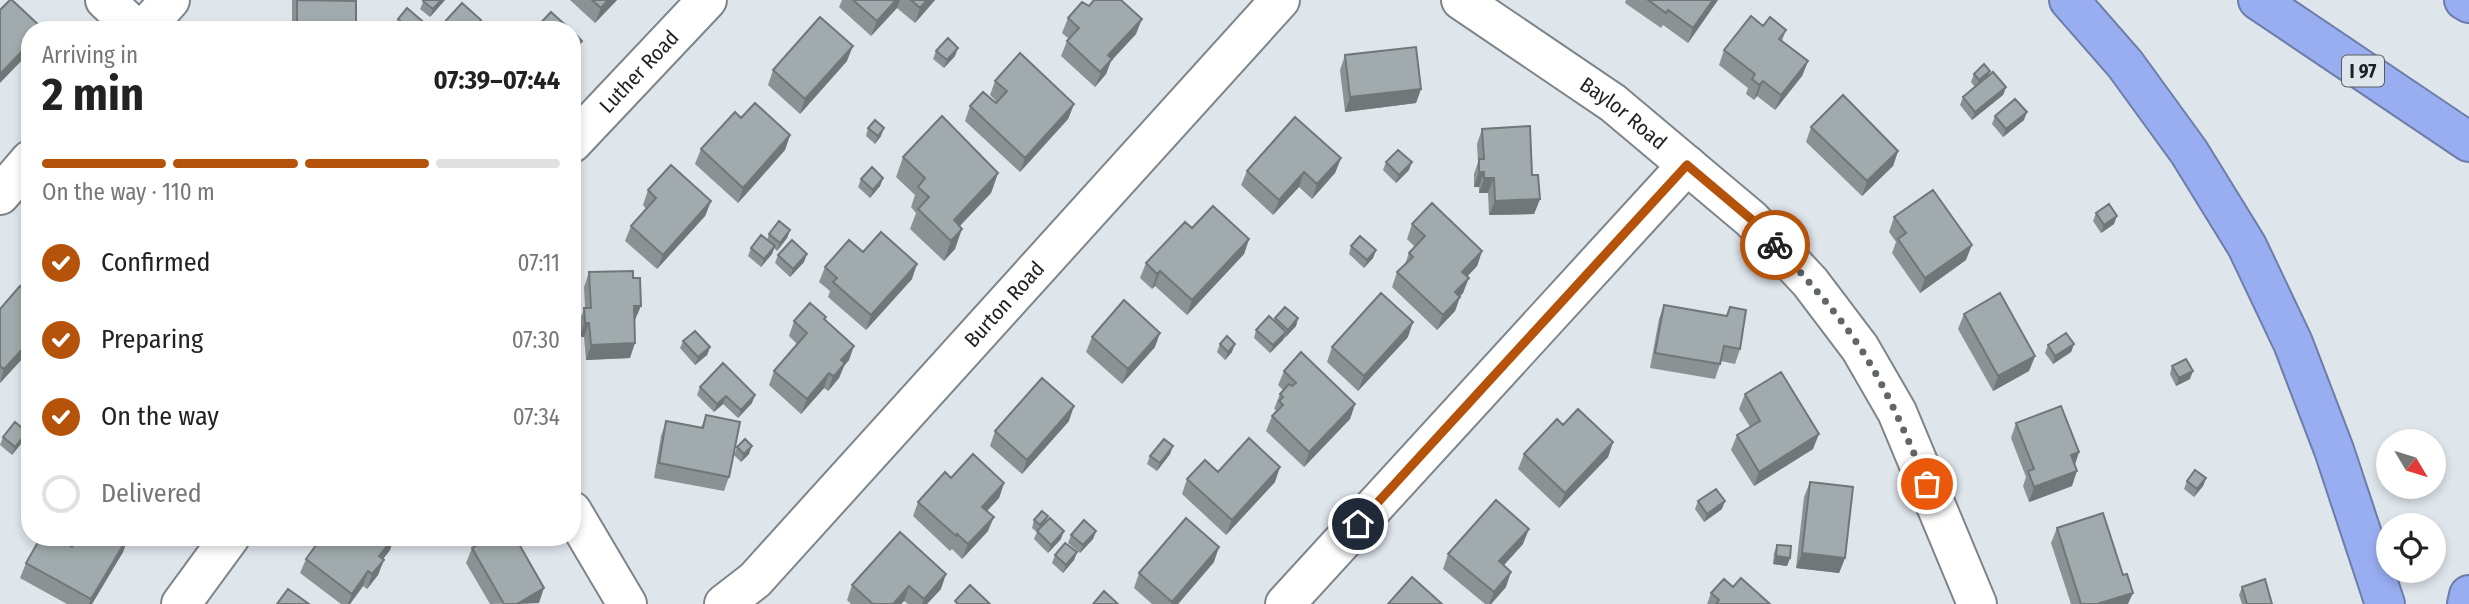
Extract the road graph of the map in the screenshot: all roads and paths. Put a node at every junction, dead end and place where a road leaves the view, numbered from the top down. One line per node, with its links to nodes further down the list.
1 (105, 0): 10 (street)
2 (170, 0): 11 (street)
3 (707, 0): 12 (street, Luther Road)
4 (1280, 0): 22 (street, Burton Road)
5 (1461, 0): 14 (street, Baylor Road)
6 (2069, 0): 25 (highway)
7 (2258, 0): 13 (highway, I 97)
8 (2464, 0): 9 (highway)
9 (2469, 3)
10 (127, 21)
11 (151, 21)
12 (581, 133)
13 (2469, 142)
14 (1687, 165): 23 (street); 24 (street, Baylor Road)
15 (21, 170): 16 (street)
16 (0, 195)
17 (581, 526): 21 (street)
18 (223, 546): 20 (street)
19 (2469, 595): 26 (highway)
20 (181, 604)
21 (627, 604)
22 (724, 604)
23 (1284, 604)
24 (1976, 604)
25 (2385, 604)
26 (2467, 604)

